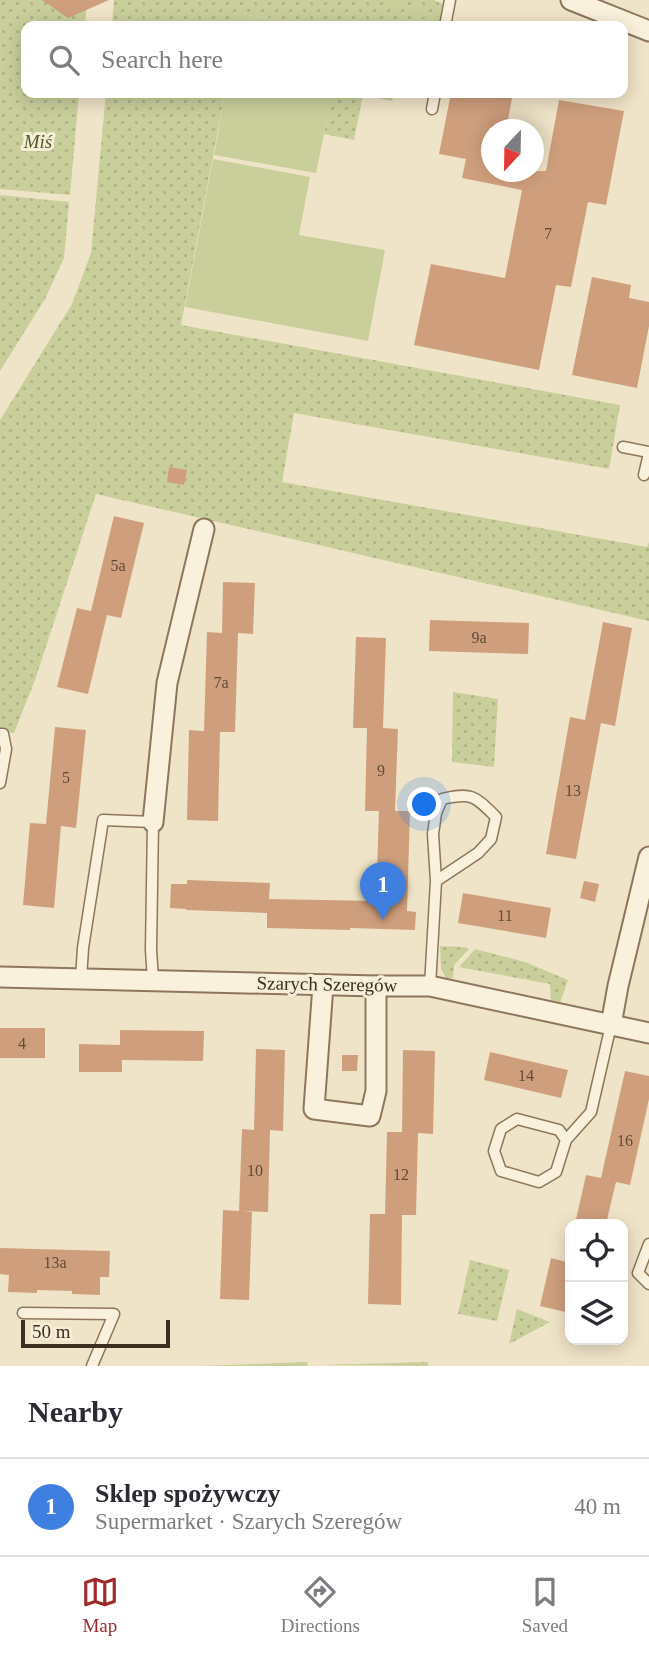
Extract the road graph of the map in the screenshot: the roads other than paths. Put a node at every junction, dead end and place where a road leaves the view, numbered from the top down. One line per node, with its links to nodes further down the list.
1 (450, 0): 3 (lane)
2 (571, 0): 4 (street)
3 (446, 21)
4 (624, 21)
5 (628, 23): 6 (street)
6 (649, 31)
7 (434, 98): 8 (lane)
8 (432, 109)
9 (623, 447): 10 (lane)
10 (649, 452): 11 (lane)
11 (644, 475)
12 (204, 529): 15 (street)
13 (0, 734): 14 (lane)
14 (0, 783)
15 (153, 822): 19 (lane); 20 (lane)
16 (649, 857): 24 (street)
17 (436, 881): 17 (lane); 23 (lane)
18 (0, 977): 19 (street, Szarych Szeregów)
19 (81, 979): 20 (street, Szarych Szeregów)
20 (153, 980): 21 (street, Szarych Szeregów)
21 (323, 985): 22 (street, Szarych Szeregów); 22 (street)
22 (376, 986): 23 (street, Szarych Szeregów)
23 (430, 986): 24 (street, Szarych Szeregów)
24 (611, 1025): 25 (street, Szarych Szeregów); 26 (lane)
25 (649, 1033)
26 (566, 1140): 26 (lane)
27 (649, 1244): 28 (lane)
28 (649, 1284)
29 (23, 1313): 30 (lane)
30 (92, 1366)

